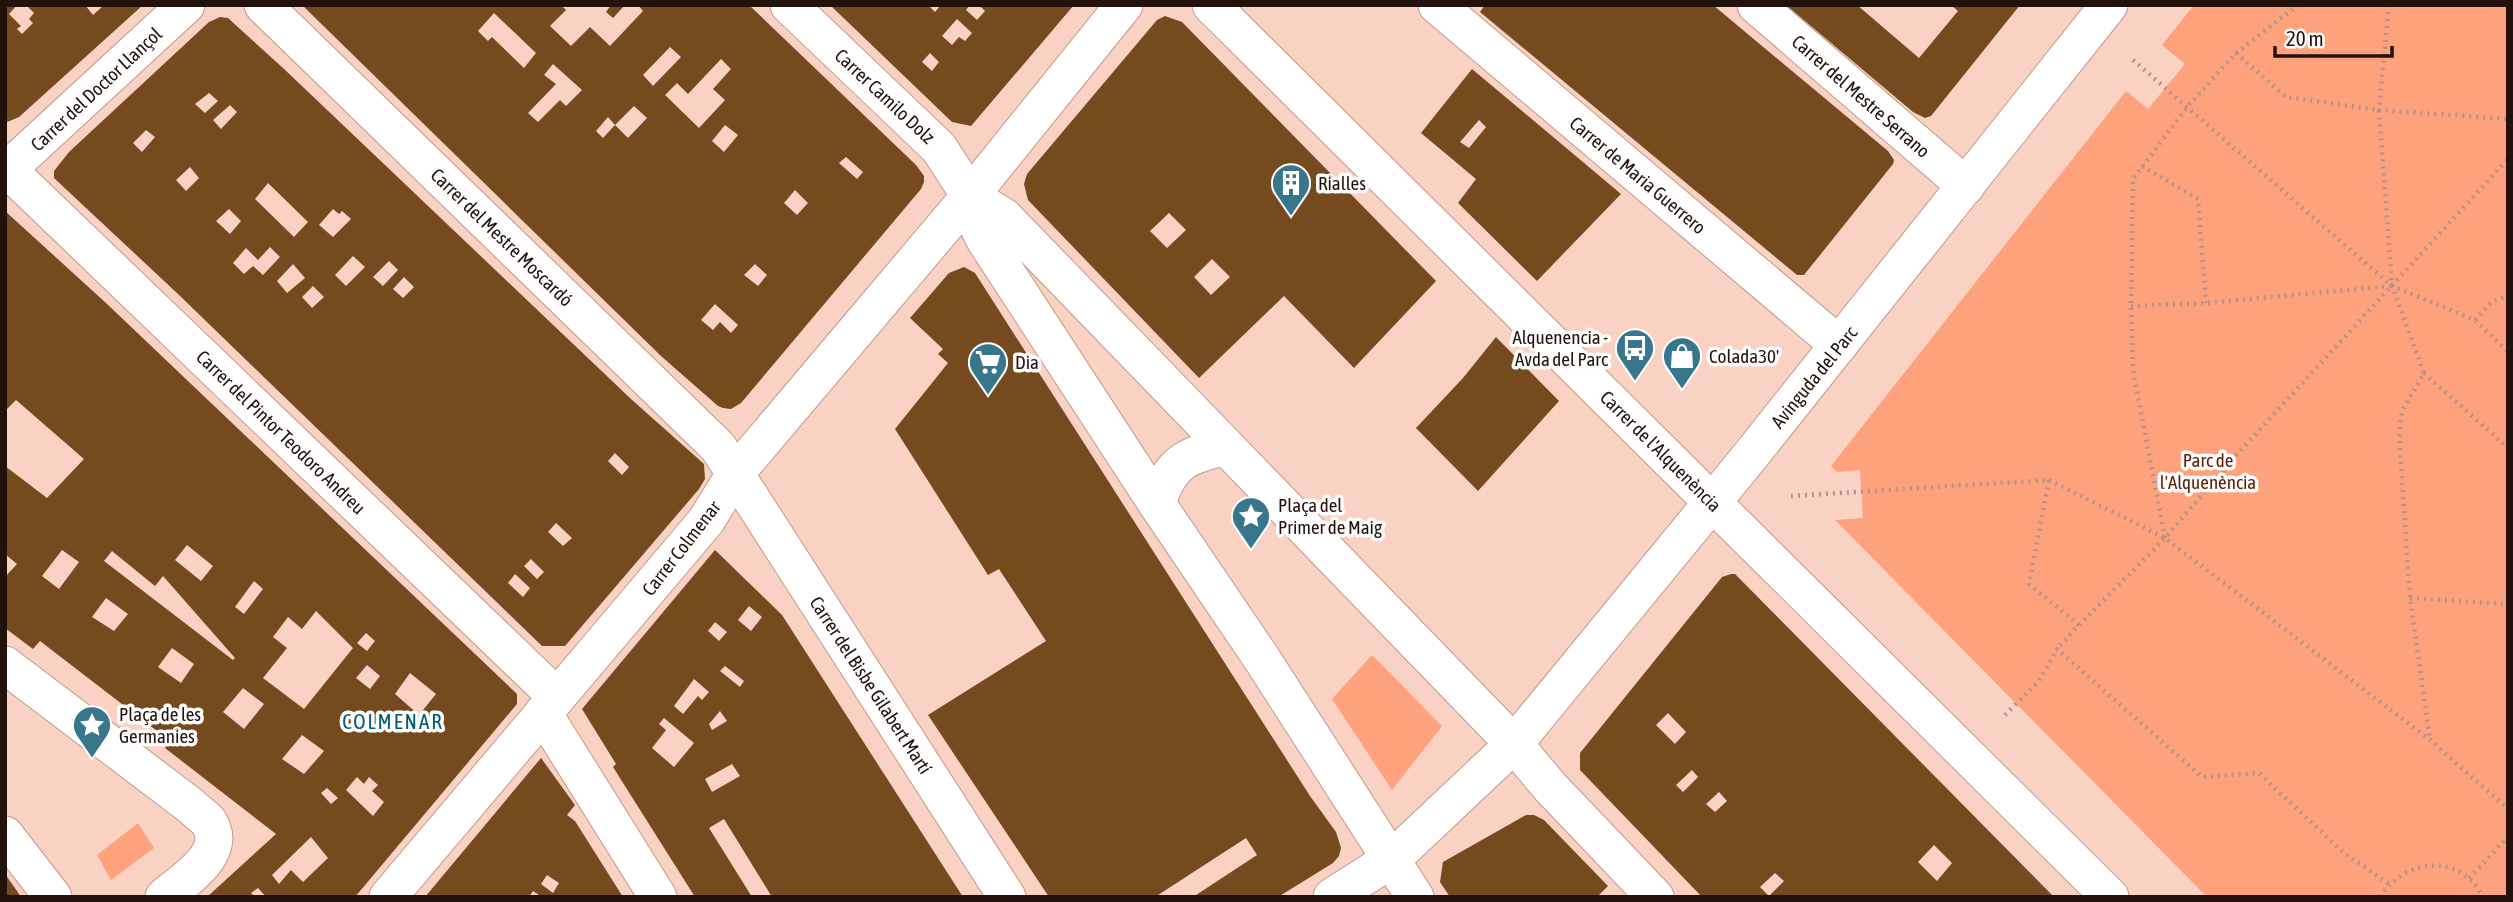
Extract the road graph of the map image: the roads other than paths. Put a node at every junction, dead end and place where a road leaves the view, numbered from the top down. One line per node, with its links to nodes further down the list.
1 (186, 5): 9 (street, Carrer del Doctor Llançol)
2 (263, 5): 14 (street, Carrer del Mestre Moscardó)
3 (789, 5): 11 (street, Carrer Camilo Dolz)
4 (1124, 5): 11 (street, Carrer Colmenar)
5 (1211, 5): 15 (street, Carrer de l'Alquenència)
6 (1437, 5): 12 (street, Carrer de Maria Guerrero)
7 (1756, 5): 10 (street, Carrer del Mestre Serrano)
8 (2091, 12): 10 (street, Avinguda del Parc)
9 (6, 170): 18 (street, Carrer del Pintor Teodoro Andreu)
10 (1966, 186): 12 (street, Avinguda del Parc)
11 (970, 195): 13 (street); 14 (street, Carrer Colmenar); 16 (street)
12 (1839, 345): 15 (street, Avinguda del Parc)
13 (1226, 447): 16 (street); 19 (street)
14 (735, 474): 18 (street, Carrer Colmenar); 26 (street, Carrer del Bisbe Gilabert Martí)
15 (1711, 502): 19 (street, Avinguda del Parc); 30 (street, Carrer de l'Alquenència)
16 (1157, 504): 21 (street)
17 (5, 665): 23 (street)
18 (550, 705): 24 (street, Carrer Colmenar); 25 (street, Carrer del Pintor Teodoro Andreu)
19 (1514, 744): 21 (street); 29 (street)
20 (5, 835): 22 (street)
21 (1392, 859): 27 (street); 28 (street)
22 (52, 897)
23 (164, 897)
24 (388, 897)
25 (658, 897)
26 (1007, 897)
27 (1332, 897)
28 (1415, 897)
29 (1655, 897)
30 (2110, 897)

